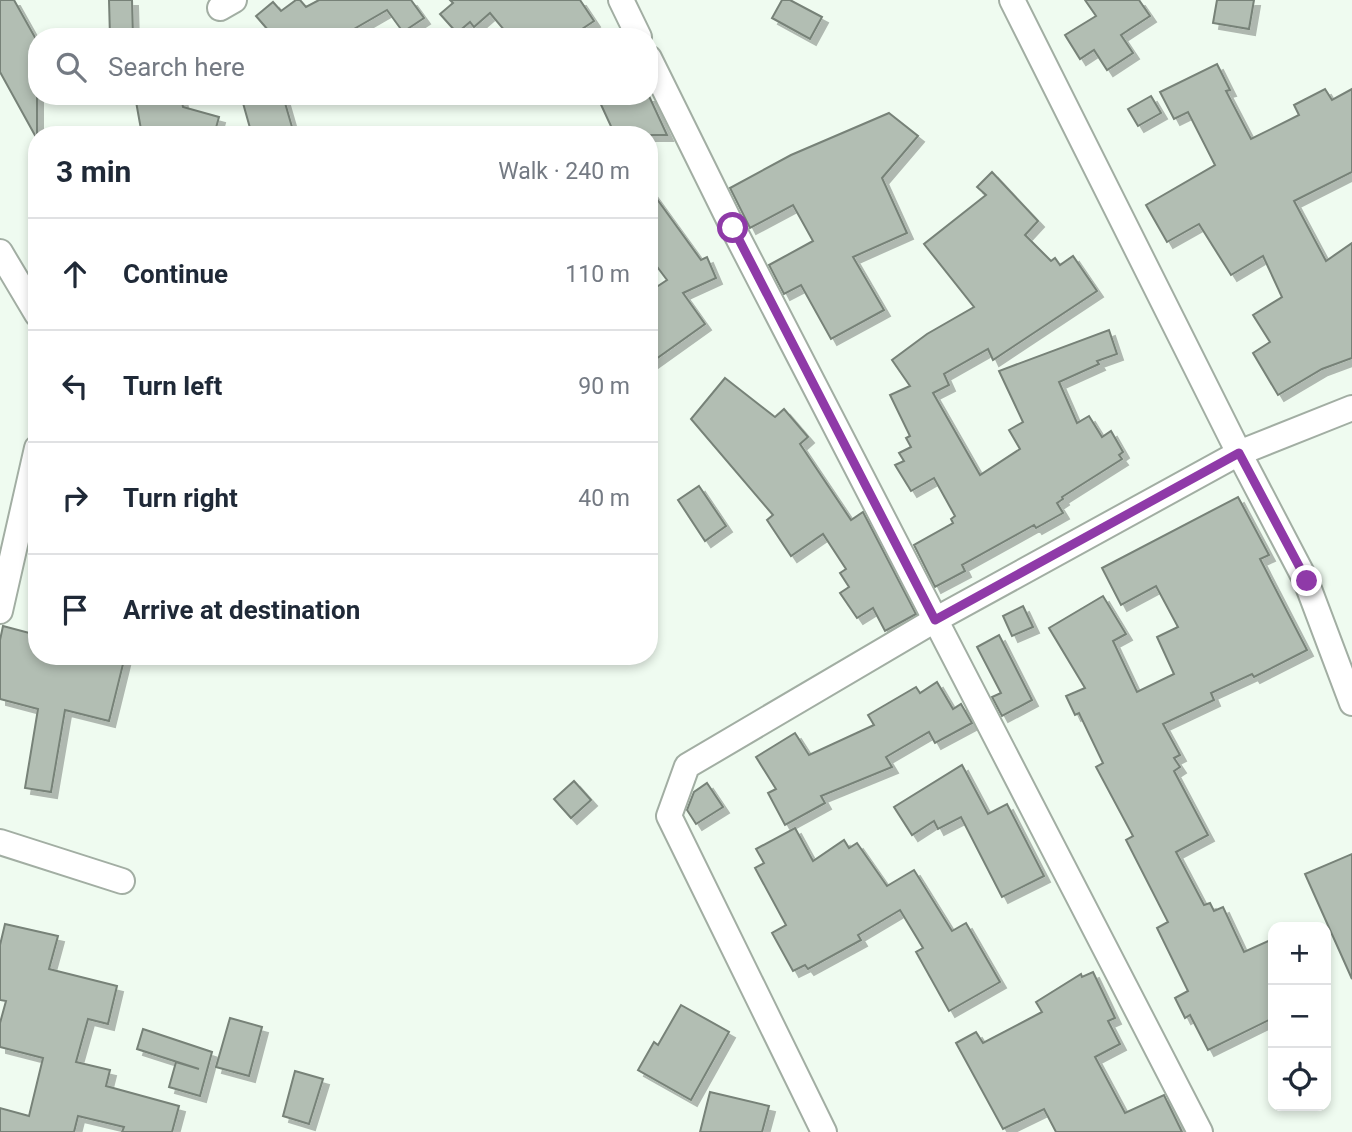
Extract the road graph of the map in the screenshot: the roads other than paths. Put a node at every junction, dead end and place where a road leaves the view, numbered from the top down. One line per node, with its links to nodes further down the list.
1 (621, 0): 3 (street)
2 (1012, 0): 8 (street)
3 (635, 28)
4 (658, 76): 11 (street)
5 (0, 252): 6 (street)
6 (28, 299)
7 (1352, 408): 8 (street)
8 (1239, 453): 11 (street); 12 (street)
9 (28, 488): 10 (street)
10 (0, 611)
11 (935, 620): 15 (street); 16 (street)
12 (1352, 702)
13 (0, 842): 14 (street)
14 (122, 881)
15 (824, 1132)
16 (1200, 1132)

